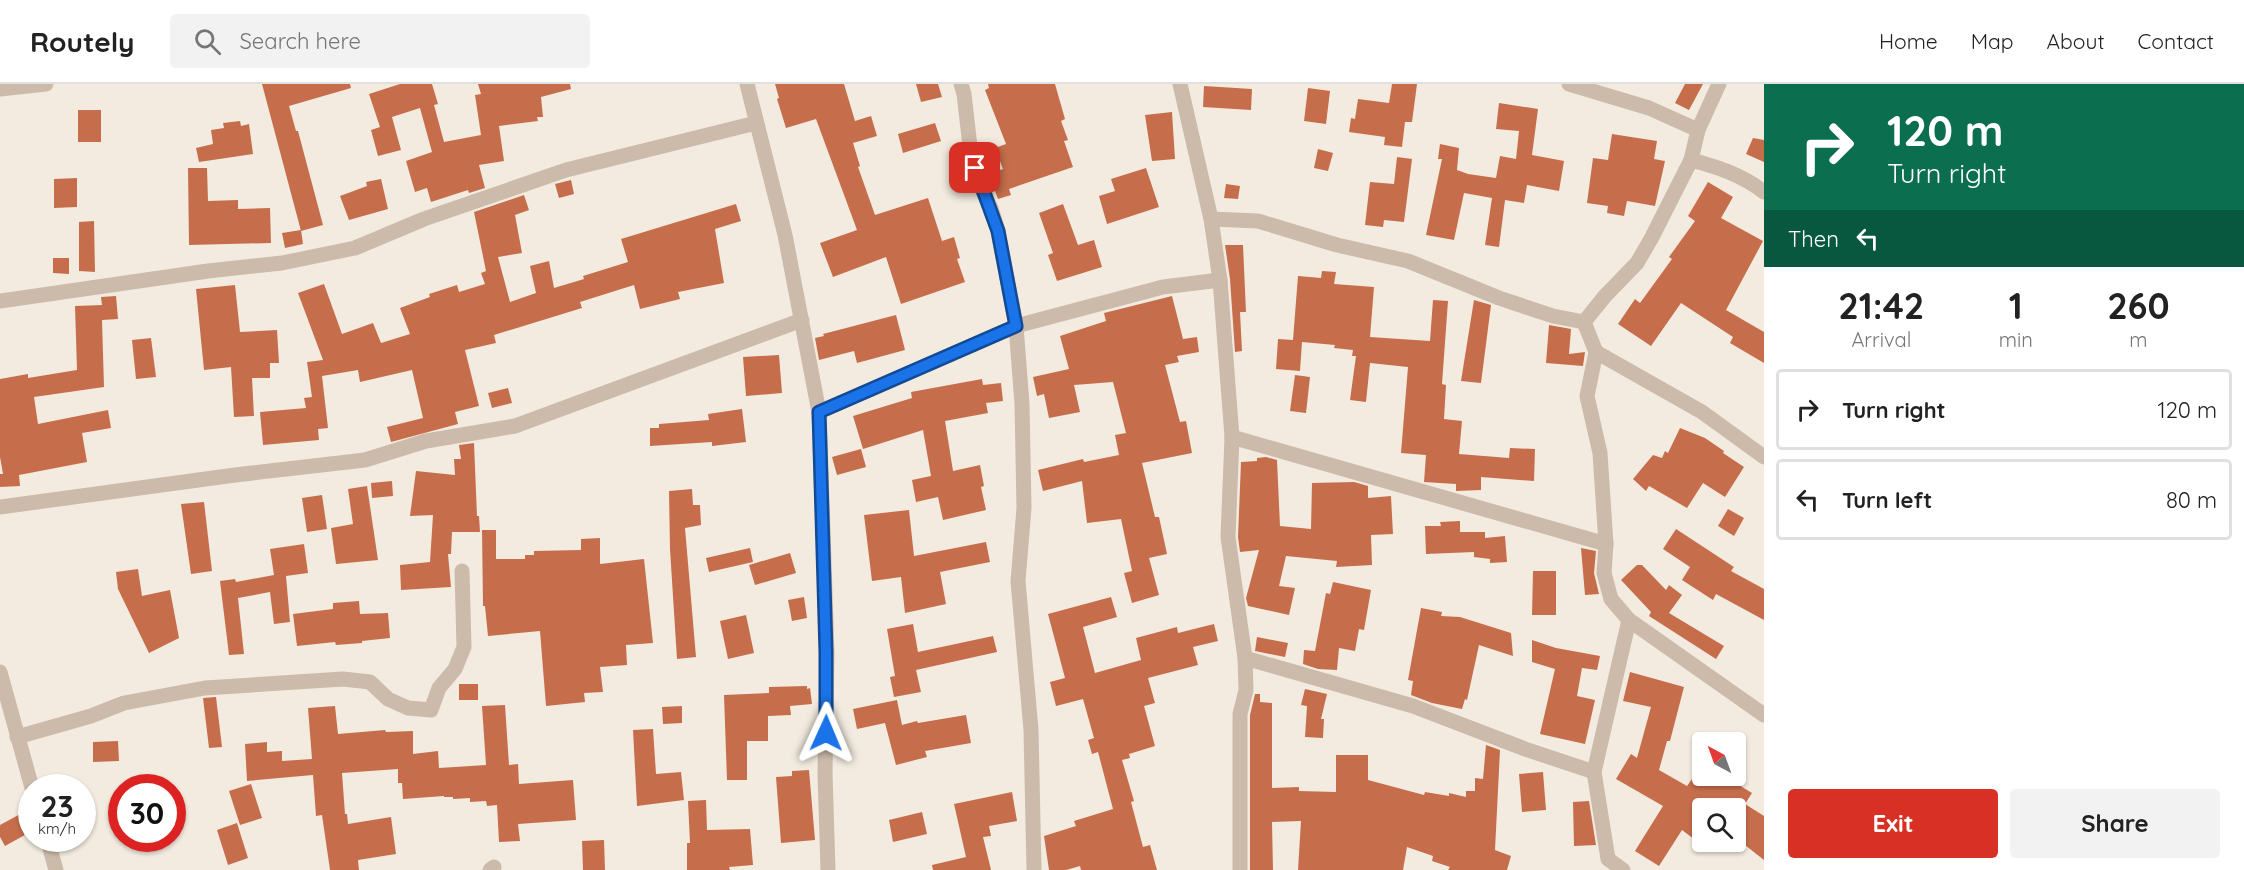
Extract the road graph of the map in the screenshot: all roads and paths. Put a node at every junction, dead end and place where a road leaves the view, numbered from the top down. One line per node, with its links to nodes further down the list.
1 (46, 84): 7 (street)
2 (747, 84): 8 (street)
3 (961, 84): 17 (street)
4 (1180, 84): 12 (street)
5 (1569, 84): 9 (street)
6 (1719, 84): 9 (street)
7 (0, 88)
8 (756, 123): 14 (street); 15 (street)
9 (1698, 130): 10 (street)
10 (1691, 160): 11 (street); 16 (street)
11 (1764, 192)
12 (1211, 219): 13 (street); 16 (street)
13 (1220, 280): 17 (street); 20 (street)
14 (0, 301)
15 (802, 320): 19 (street); 22 (street)
16 (1584, 322): 18 (street)
17 (1016, 326): 19 (street); 35 (street)
18 (1596, 352): 21 (street); 23 (street)
19 (819, 412): 34 (street)
20 (1232, 438): 23 (street); 26 (street)
21 (1764, 458)
22 (0, 507)
23 (1606, 544): 25 (street)
24 (462, 571): 29 (street)
25 (1629, 620): 28 (street); 30 (street)
26 (1245, 658): 30 (street); 36 (street)
27 (0, 672): 29 (street)
28 (1764, 715)
29 (17, 737): 31 (street)
30 (1594, 772): 37 (street)
31 (28, 774)
32 (51, 852): 33 (street)
33 (56, 870)
34 (828, 870)
35 (1034, 870)
36 (1240, 870)
37 (1623, 870)

